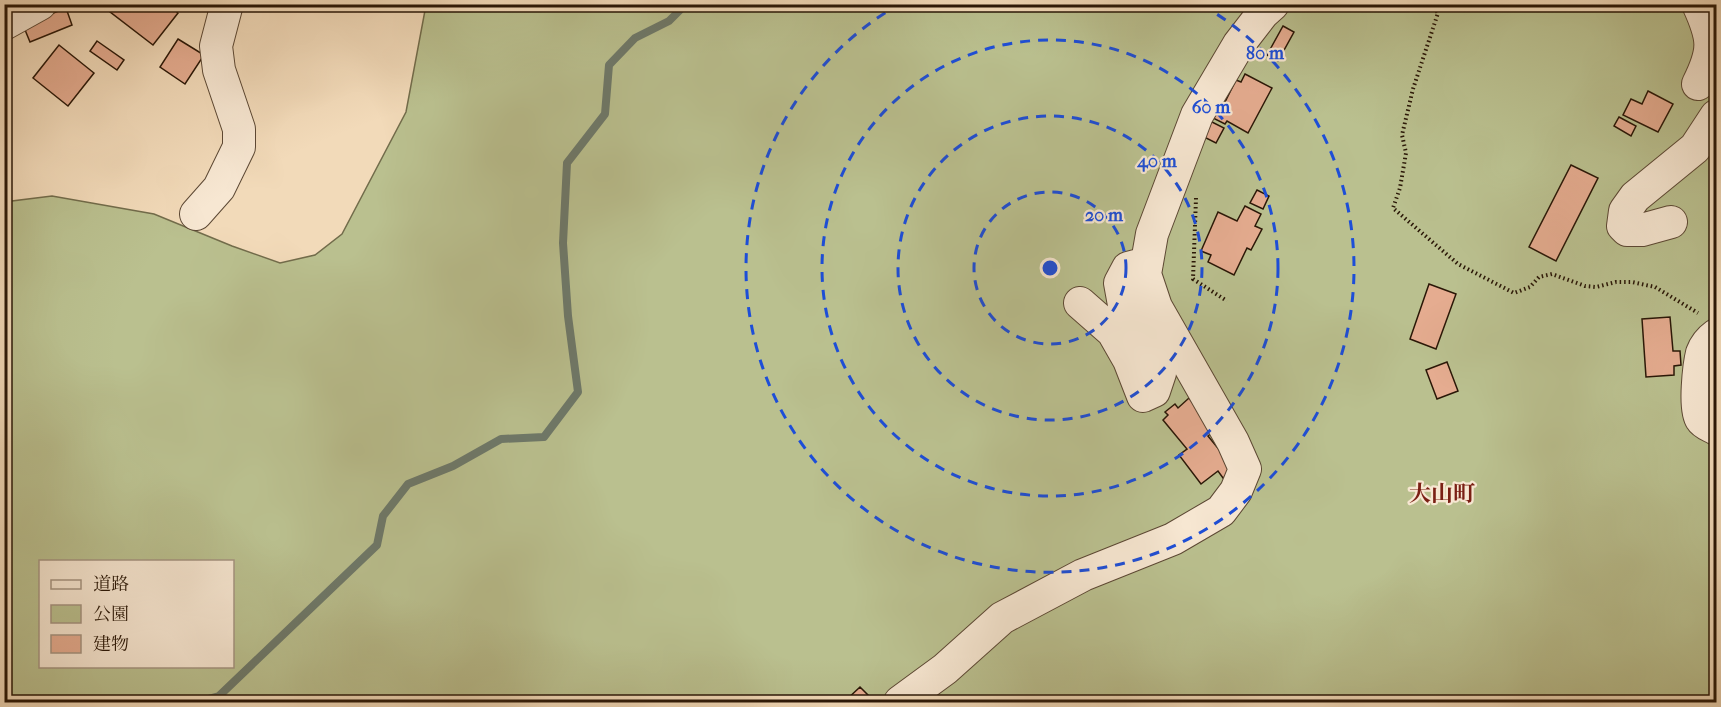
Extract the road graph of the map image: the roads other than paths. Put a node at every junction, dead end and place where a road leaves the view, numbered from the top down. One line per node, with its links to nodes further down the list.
1 (39, 4): 5 (street)
2 (228, 4): 8 (street)
3 (1273, 4): 10 (street)
4 (1698, 4): 6 (street)
5 (4, 24)
6 (1698, 84)
7 (1716, 116): 9 (street)
8 (196, 214)
9 (1671, 222)
10 (1147, 263): 11 (street); 14 (street)
11 (1080, 303)
12 (1712, 325): 13 (street)
13 (1716, 429)
14 (900, 702)

